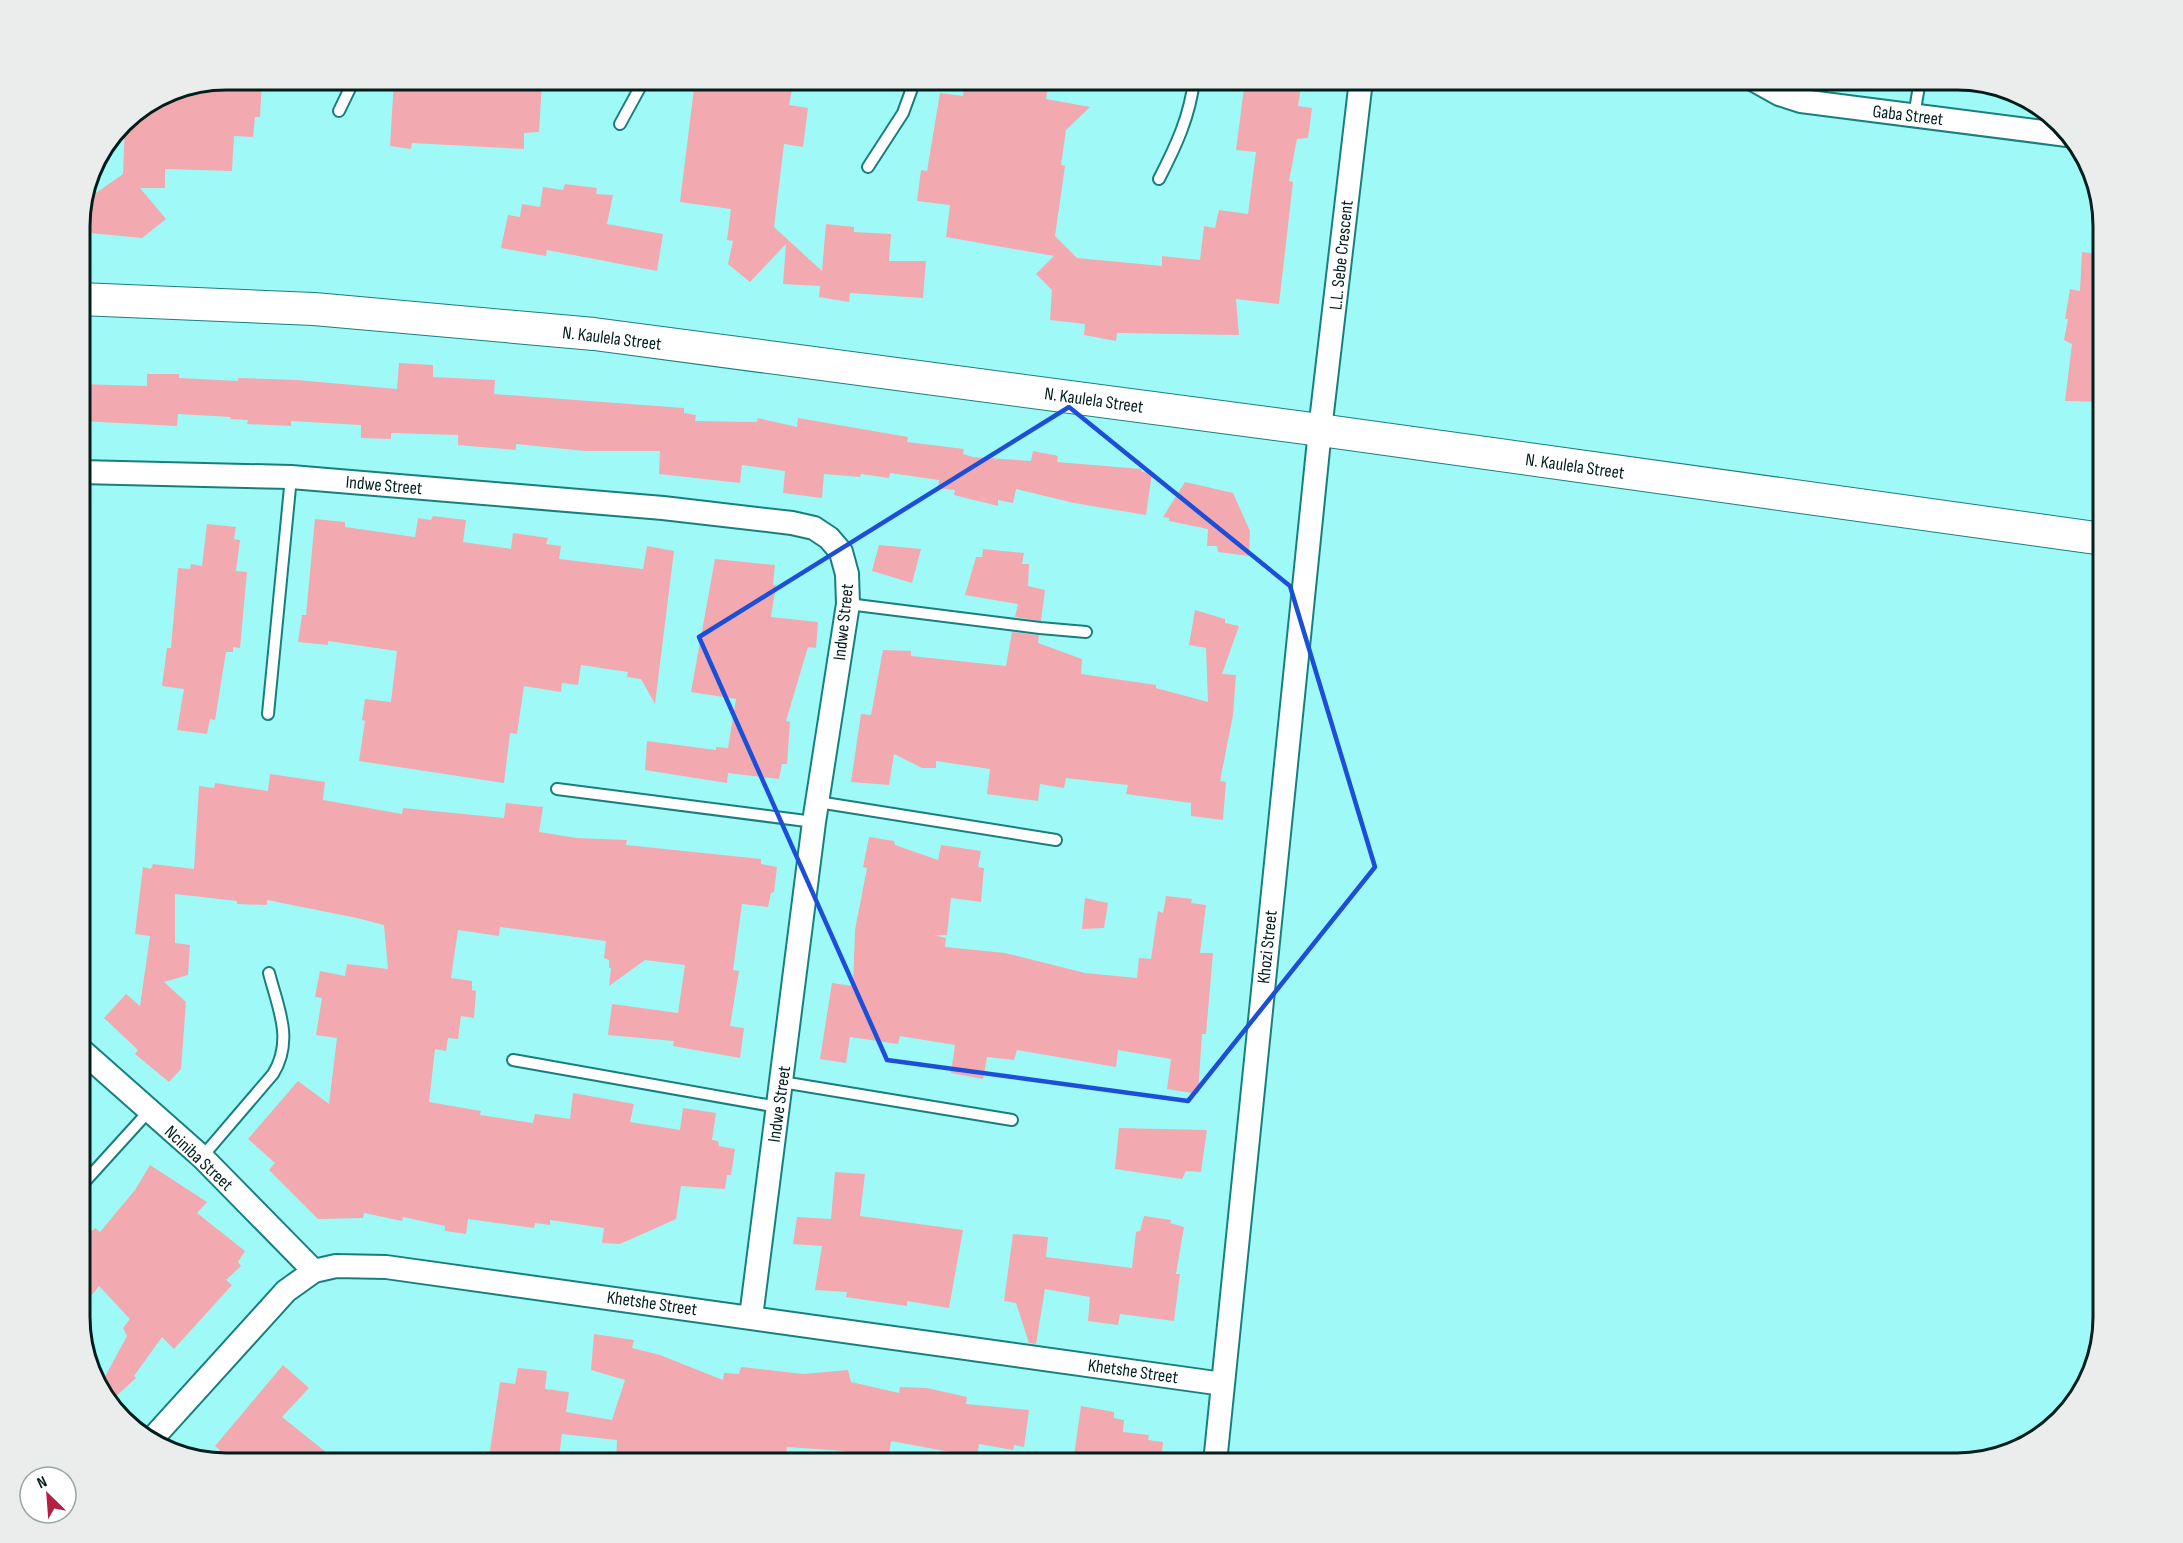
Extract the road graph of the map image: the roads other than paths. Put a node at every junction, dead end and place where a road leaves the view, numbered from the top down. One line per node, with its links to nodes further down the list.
1 (349, 90): 8 (lane)
2 (639, 90): 10 (lane)
3 (911, 90): 12 (lane)
4 (1192, 90): 13 (lane)
5 (1359, 90): 15 (street, L.L. Sebe Crescent)
6 (1772, 90): 9 (street, Gaba Street)
7 (1918, 90): 9 (lane)
8 (339, 111)
9 (1914, 116): 11 (street, Gaba Street)
10 (620, 124)
11 (2056, 134)
12 (868, 167)
13 (1159, 179)
14 (90, 299): 15 (street, N. Kaulela Street)
15 (1320, 430): 18 (street, N. Kaulela Street); 36 (street, Khozi Street)
16 (90, 472): 17 (street, Indwe Street)
17 (291, 477): 19 (street, Indwe Street); 21 (lane)
18 (2093, 537)
19 (848, 604): 20 (lane); 23 (street, Indwe Street)
20 (1086, 632)
21 (268, 714)
22 (557, 789): 23 (lane)
23 (816, 812): 24 (lane); 28 (street, Indwe Street)
24 (1056, 840)
25 (269, 973): 32 (lane)
26 (90, 1058): 30 (street, Nciniba Street)
27 (513, 1060): 29 (lane)
28 (782, 1082): 29 (street, Indwe Street); 31 (lane)
29 (778, 1107): 35 (street, Indwe Street)
30 (149, 1112): 32 (street, Nciniba Street); 33 (lane)
31 (1012, 1120)
32 (202, 1157): 34 (street, Nciniba Street)
33 (90, 1176)
34 (314, 1271): 35 (street, Khetshe Street); 37 (street, Khetshe Street)
35 (751, 1317): 36 (street, Khetshe Street)
36 (1223, 1384): 38 (street, Khozi Street)
37 (157, 1433)
38 (1216, 1453)

